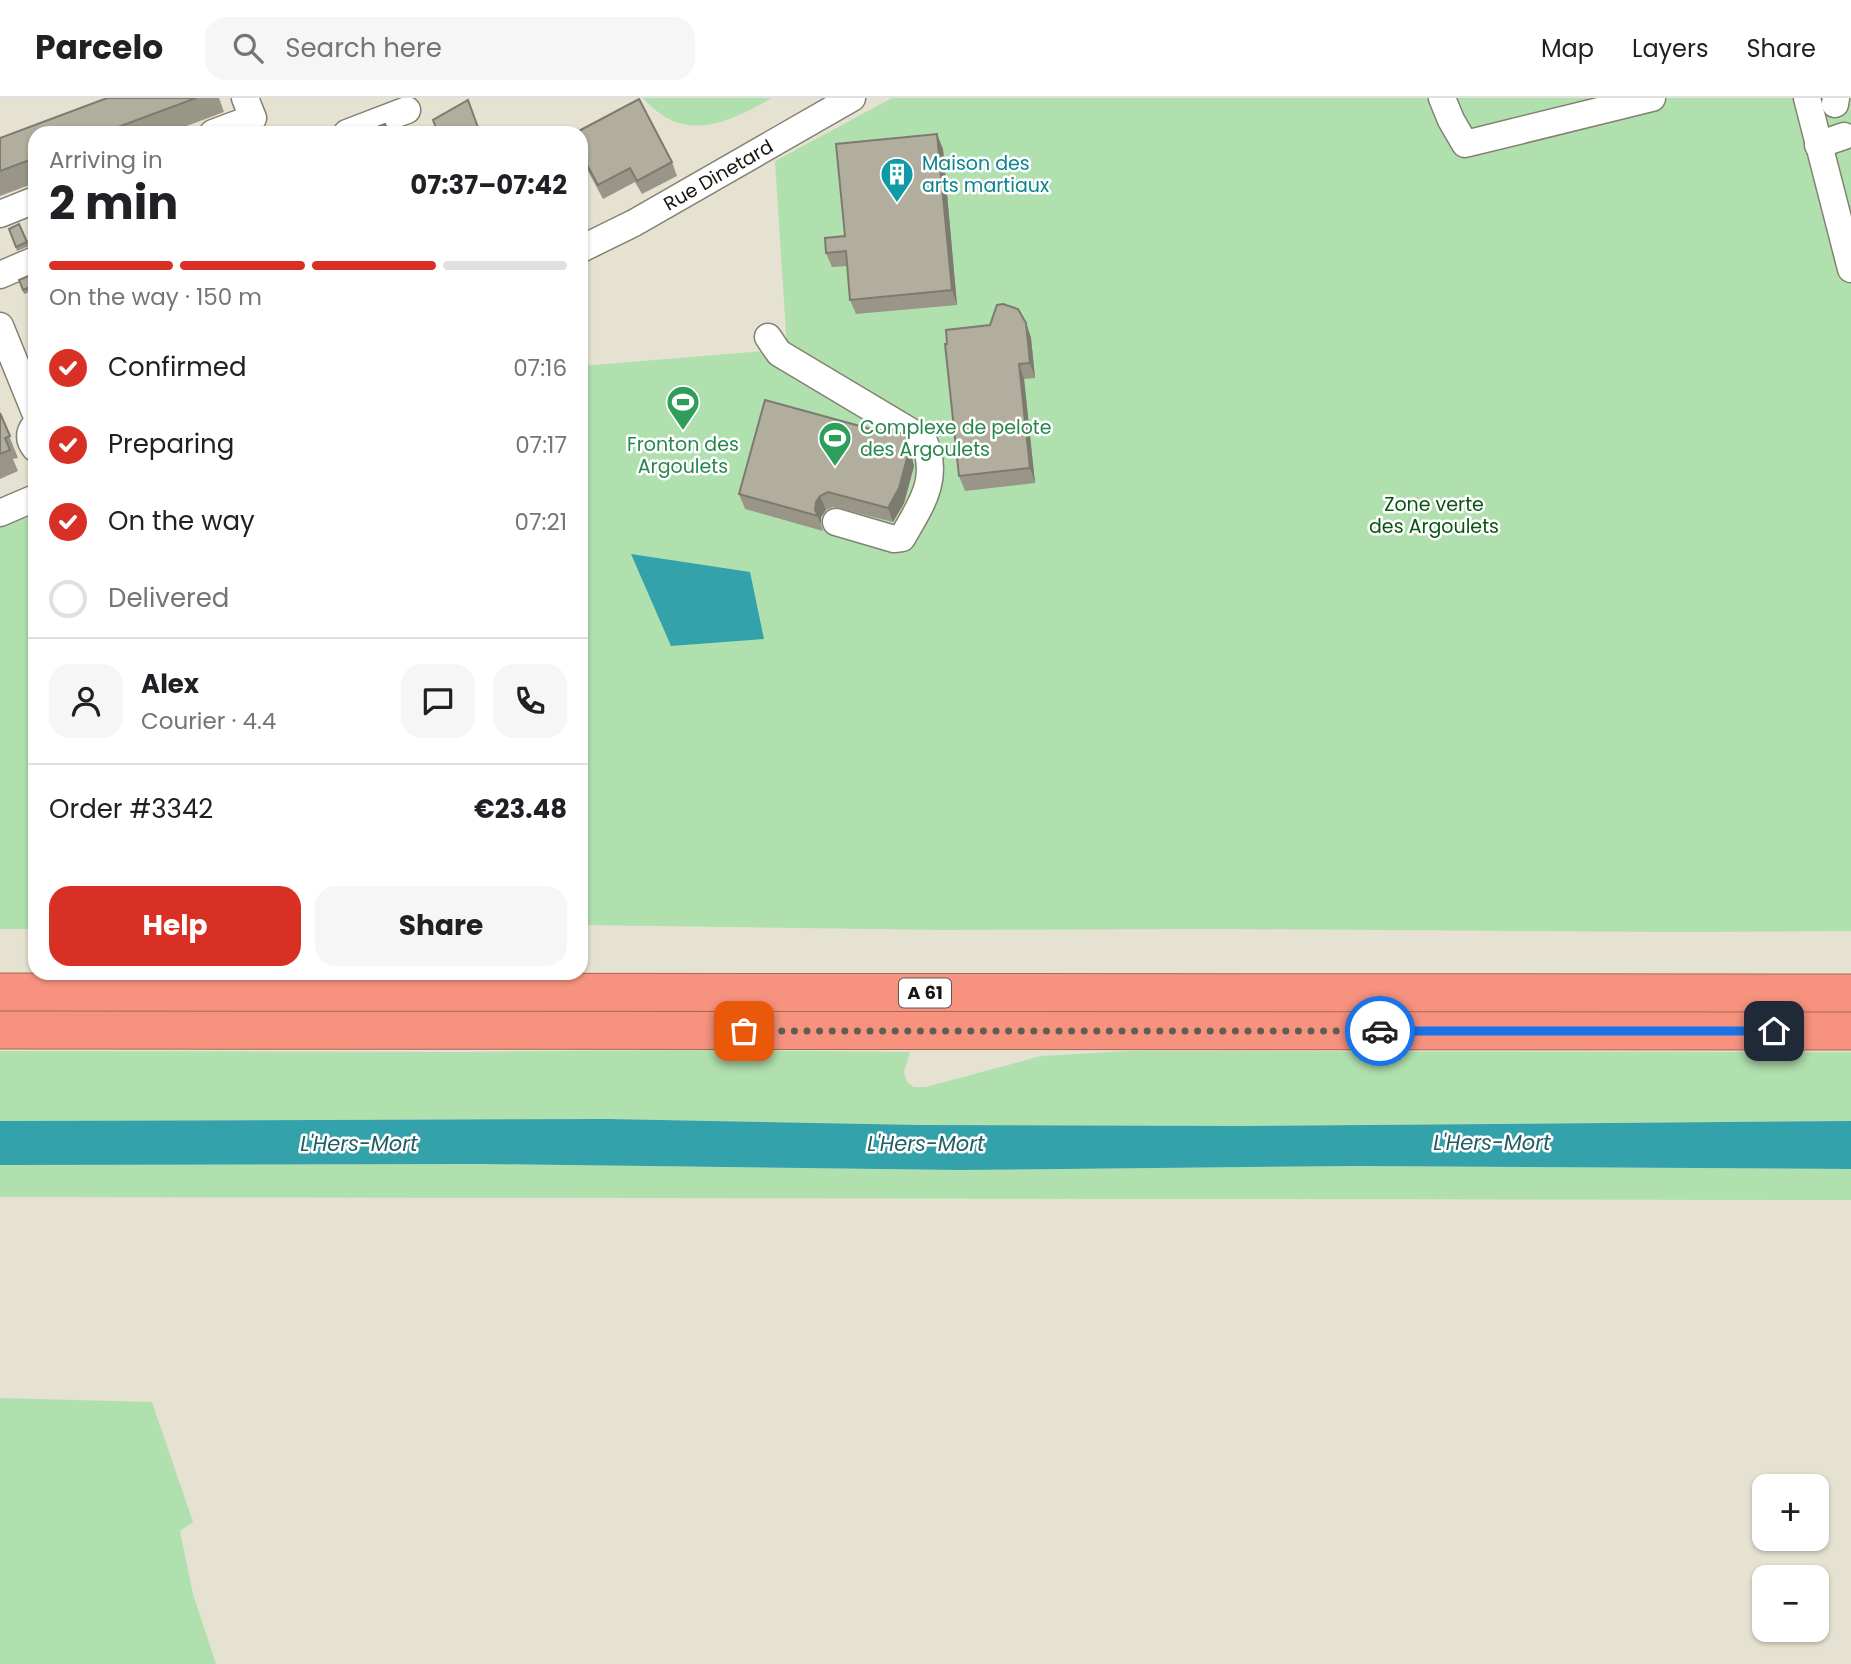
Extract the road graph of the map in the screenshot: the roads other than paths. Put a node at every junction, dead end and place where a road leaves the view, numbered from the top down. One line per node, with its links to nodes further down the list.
1 (245, 98): 7 (street)
2 (852, 98): 13 (street, Rue Dinetard)
3 (1442, 98): 4 (street)
4 (1652, 98)
5 (1807, 98): 10 (street)
6 (408, 114): 8 (street)
7 (232, 126)
8 (369, 126)
9 (1844, 136): 10 (street)
10 (1818, 145): 15 (street)
11 (28, 203): 12 (street)
12 (0, 214)
13 (588, 245)
14 (28, 263): 16 (street)
15 (1851, 269)
16 (0, 275)
17 (0, 326): 19 (street)
18 (768, 338): 22 (street)
19 (28, 395)
20 (28, 501): 21 (street)
21 (0, 513)
22 (836, 522)
23 (0, 992): 24 (highway, A 61)
24 (1851, 993)
25 (0, 1030): 26 (highway, A 61)
26 (1851, 1031)

